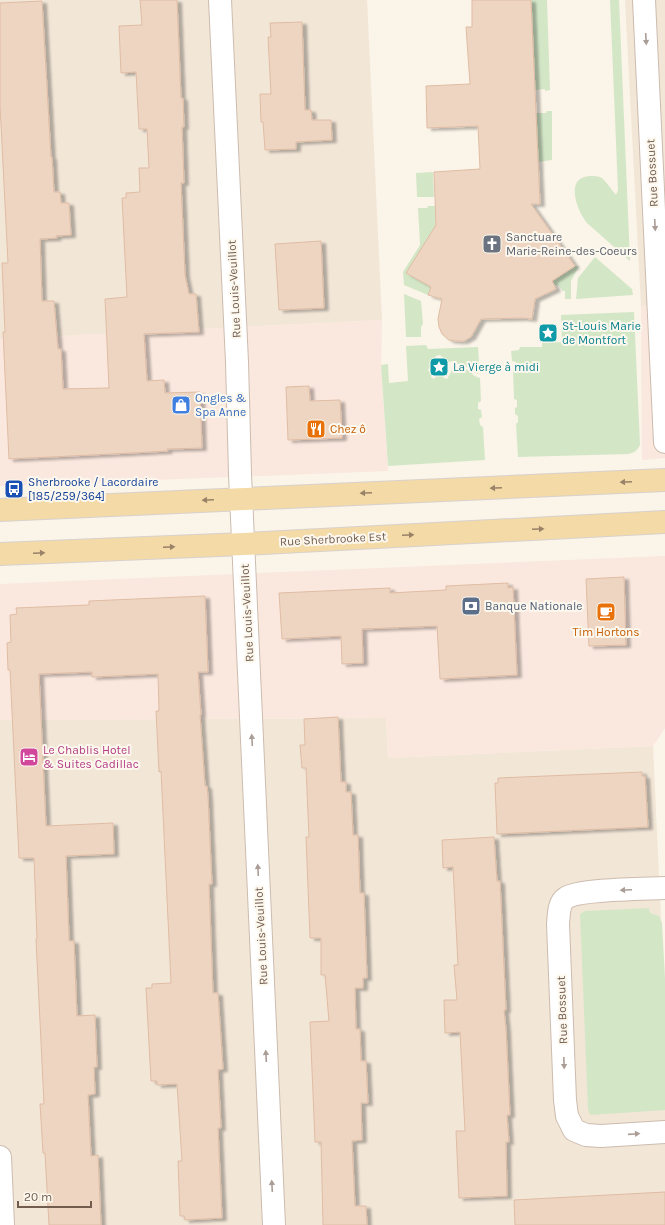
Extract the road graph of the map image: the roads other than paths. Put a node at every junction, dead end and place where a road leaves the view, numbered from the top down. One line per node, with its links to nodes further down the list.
1 (220, 0): 5 (street, Rue Louis-Veuillot)
2 (644, 0): 3 (street, Rue Bossuet, one-way to 3)
3 (665, 442)
4 (665, 480): 5 (main road, one-way to 5)
5 (242, 498): 6 (main road, one-way to 6); 8 (street, Rue Louis-Veuillot)
6 (0, 510)
7 (665, 522): 8 (main road, Rue Sherbrooke Est, one-way to 7)
8 (244, 544): 9 (main road, Rue Sherbrooke Est, one-way to 8); 14 (street, Rue Louis-Veuillot, one-way to 8)
9 (0, 554)
10 (665, 888): 11 (street, Rue Bossuet, one-way to 11)
11 (665, 1132)
12 (0, 1157): 13 (street)
13 (3, 1225)
14 (274, 1225)

